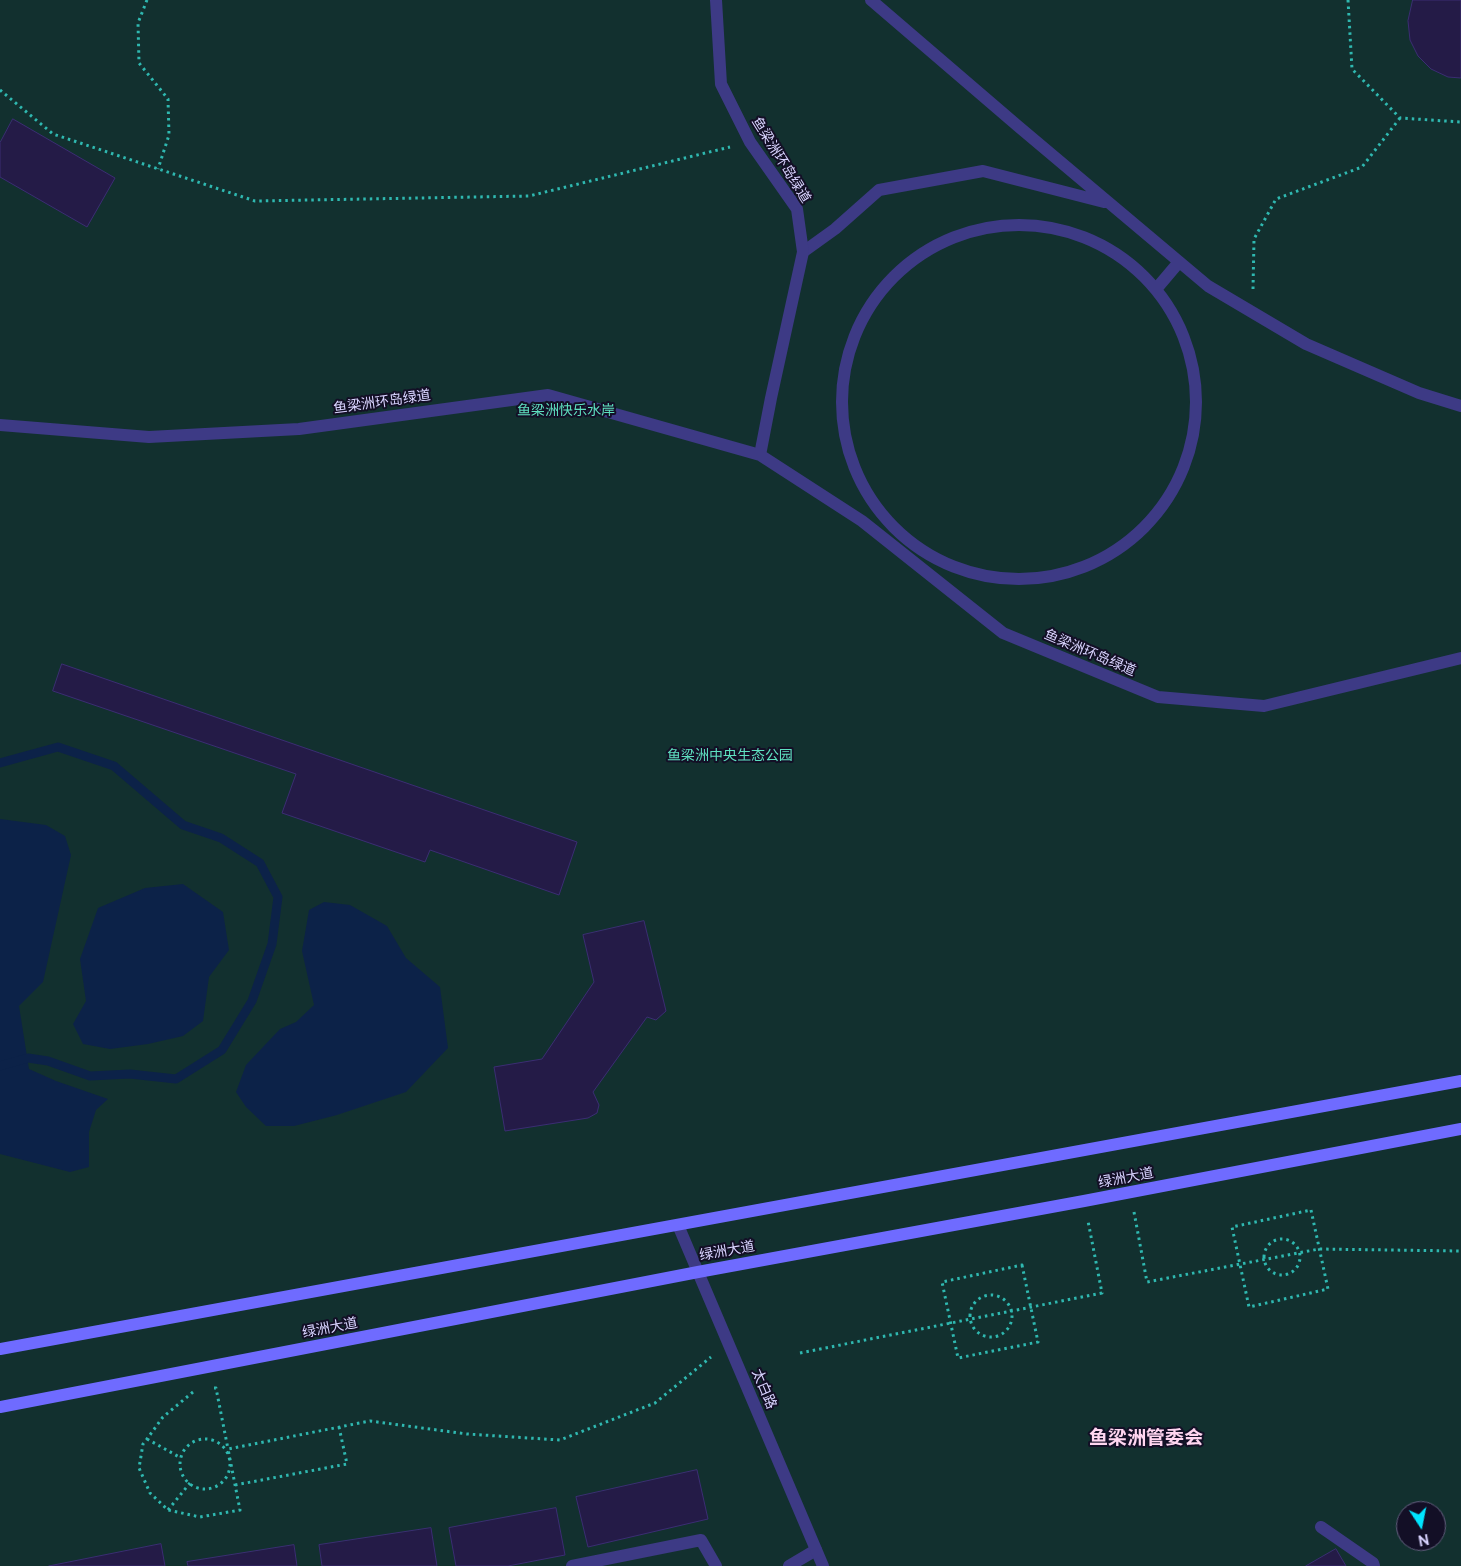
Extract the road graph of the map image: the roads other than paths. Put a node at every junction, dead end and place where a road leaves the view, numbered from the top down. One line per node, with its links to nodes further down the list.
1 (716, 0): 4 (street, 鱼梁洲环岛绿道)
2 (871, 0): 3 (street)
3 (1109, 203): 4 (street); 5 (street)
4 (803, 252): 9 (street, 鱼梁洲环岛绿道)
5 (1179, 262): 6 (street); 7 (street)
6 (1157, 288): 6 (street)
7 (1461, 406)
8 (0, 425): 9 (street, 鱼梁洲环岛绿道)
9 (760, 455): 10 (street, 鱼梁洲环岛绿道)
10 (1461, 658)
11 (1461, 1081): 13 (main road)
12 (1461, 1129): 14 (main road, 绿洲大道)
13 (678, 1224): 14 (street, 太白路); 15 (main road)
14 (698, 1272): 16 (main road, 绿洲大道); 18 (street, 太白路)
15 (0, 1349)
16 (0, 1407)
17 (1321, 1527): 23 (street)
18 (816, 1550): 21 (street); 22 (street, 太白路)
19 (572, 1566): 20 (street)
20 (716, 1566)
21 (789, 1566)
22 (823, 1566)
23 (1374, 1566)

